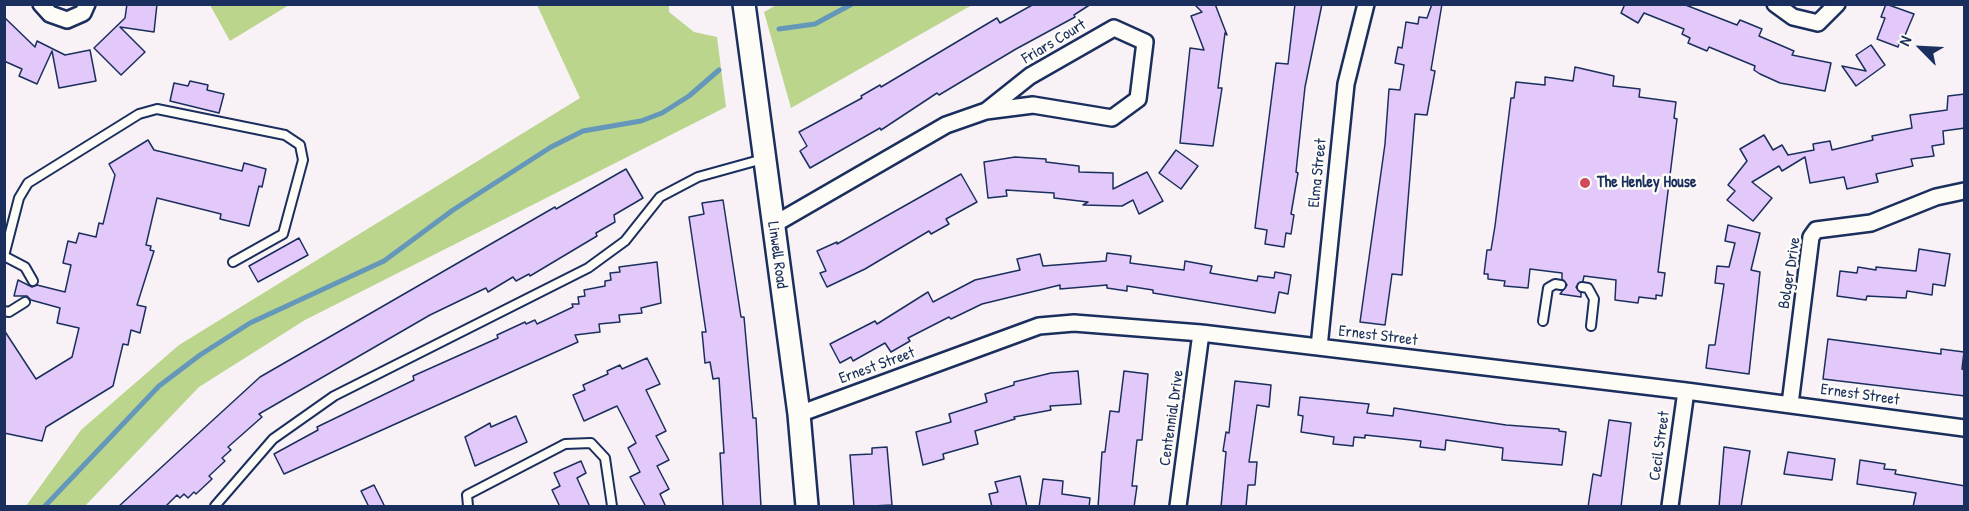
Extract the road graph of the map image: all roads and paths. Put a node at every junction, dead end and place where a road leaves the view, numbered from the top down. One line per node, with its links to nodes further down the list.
1 (41, 4): 2 (street)
2 (87, 4)
3 (744, 4): 8 (main road, Linwell Road)
4 (1366, 4): 23 (street, Elma Street)
5 (1775, 4): 6 (street)
6 (1837, 4)
7 (986, 111): 7 (street, Friars Court); 12 (street, Friars Court)
8 (763, 159): 12 (main road, Linwell Road); 28 (lane)
9 (1965, 191): 25 (street, Bolger Drive)
10 (4, 217): 11 (lane)
11 (14, 219): 13 (lane); 14 (lane)
12 (772, 225): 26 (main road, Linwell Road)
13 (4, 256): 15 (lane)
14 (233, 262)
15 (33, 280)
16 (1561, 285): 20 (lane)
17 (1582, 287): 21 (lane)
18 (25, 302): 19 (lane)
19 (4, 311)
20 (1543, 321)
21 (1591, 326)
22 (1201, 333): 23 (street, Ernest Street); 26 (street, Ernest Street); 32 (street, Centennial Drive)
23 (1318, 347): 24 (street, Ernest Street)
24 (1686, 391): 25 (street, Ernest Street); 33 (street, Cecil Street)
25 (1790, 404): 27 (street, Ernest Street)
26 (799, 414): 31 (main road, Linwell Road)
27 (1965, 428)
28 (215, 507)
29 (468, 507): 30 (lane)
30 (612, 507)
31 (807, 507)
32 (1178, 507)
33 (1670, 507)

